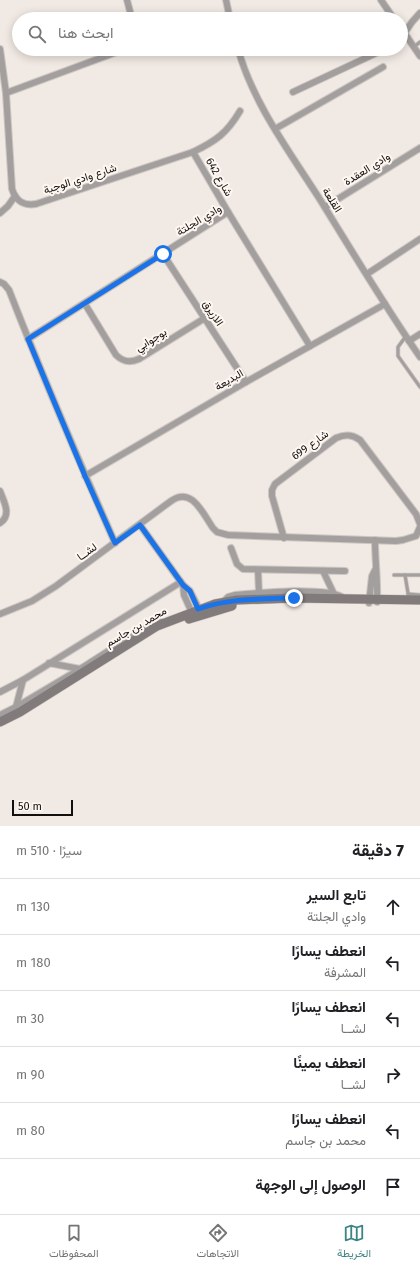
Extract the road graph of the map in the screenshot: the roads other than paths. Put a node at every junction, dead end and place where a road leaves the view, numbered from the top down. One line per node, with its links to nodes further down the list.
1 (127, 0): 4 (street)
2 (226, 0): 5 (street)
3 (381, 0): 6 (street)
4 (130, 12)
5 (229, 12)
6 (389, 12)
7 (420, 13): 8 (street)
8 (408, 26)
9 (408, 40): 11 (street)
10 (420, 42): 11 (lane)
11 (414, 47): 16 (street)
12 (0, 49): 18 (street)
13 (106, 56): 20 (street)
14 (241, 56): 22 (street, القلعة)
15 (370, 56): 19 (street)
16 (420, 56)
17 (383, 67): 22 (street)
18 (2, 73): 20 (street)
19 (293, 92)
20 (6, 93): 25 (street)
21 (240, 111): 24 (street, شارع وادي الوجبة)
22 (275, 129): 26 (street, القلعة)
23 (420, 148): 26 (street, وادي العقدة)
24 (193, 152): 25 (street, شارع وادي الوجبة); 27 (street, شارع 642)
25 (15, 196): 28 (street)
26 (325, 207): 31 (street, القلعة)
27 (228, 212): 30 (street, وادي الجلتة); 39 (street, وادي الجلتة)
28 (0, 213)
29 (420, 239): 31 (street)
30 (163, 254): 33 (street, وادي الجلتة); 35 (street, الازيرق)
31 (367, 274): 34 (street, القلعة)
32 (0, 282): 38 (street)
33 (85, 304): 35 (street, بوجوابي); 38 (street, وادي الجلتة)
34 (385, 304): 37 (street, القلعة); 39 (street, البديعة)
35 (205, 318): 41 (street, الازيرق)
36 (420, 334): 37 (street)
37 (407, 338): 40 (street, القلعة); 42 (lane)
38 (28, 339): 43 (street)
39 (310, 346): 41 (street, البديعة)
40 (420, 356)
41 (246, 382): 43 (street, البديعة)
42 (420, 387)
43 (85, 476): 51 (street)
44 (0, 491): 45 (street)
45 (0, 523)
46 (420, 524): 49 (street, شارع 699)
47 (140, 525): 49 (street); 51 (street, لشــا); 59 (street)
48 (420, 527): 50 (street)
49 (284, 538): 50 (street)
50 (375, 540): 66 (street)
51 (115, 543): 70 (street, لشــا)
52 (231, 548): 53 (street)
53 (258, 570): 54 (street); 60 (street)
54 (323, 571): 55 (street); 61 (street)
55 (345, 572)
56 (394, 575): 57 (lane)
57 (405, 575): 58 (lane); 63 (lane)
58 (420, 575)
59 (182, 583): 69 (street); 72 (street)
60 (259, 593): 61 (street); 67 (street)
61 (334, 594): 64 (street)
62 (420, 595): 63 (lane)
63 (409, 597): 65 (street, محمد بن جاسم); 66 (street, محمد بن جاسم)
64 (343, 598): 66 (street, محمد بن جاسم); 67 (street, محمد بن جاسم)
65 (420, 600)
66 (373, 601): 68 (street, محمد بن جاسم); 69 (street, محمد بن جاسم)
67 (223, 602): 69 (street, محمد بن جاسم)
68 (420, 605)
69 (196, 613): 71 (street, محمد بن جاسم); 79 (street, محمد بن جاسم)
70 (0, 614)
71 (166, 622): 73 (street); 78 (street, محمد بن جاسم)
72 (50, 663): 73 (street); 74 (street)
73 (80, 669): 76 (street)
74 (23, 680): 75 (street); 76 (street)
75 (0, 692)
76 (16, 707): 77 (street)
77 (0, 715)
78 (0, 722)
79 (0, 726)

